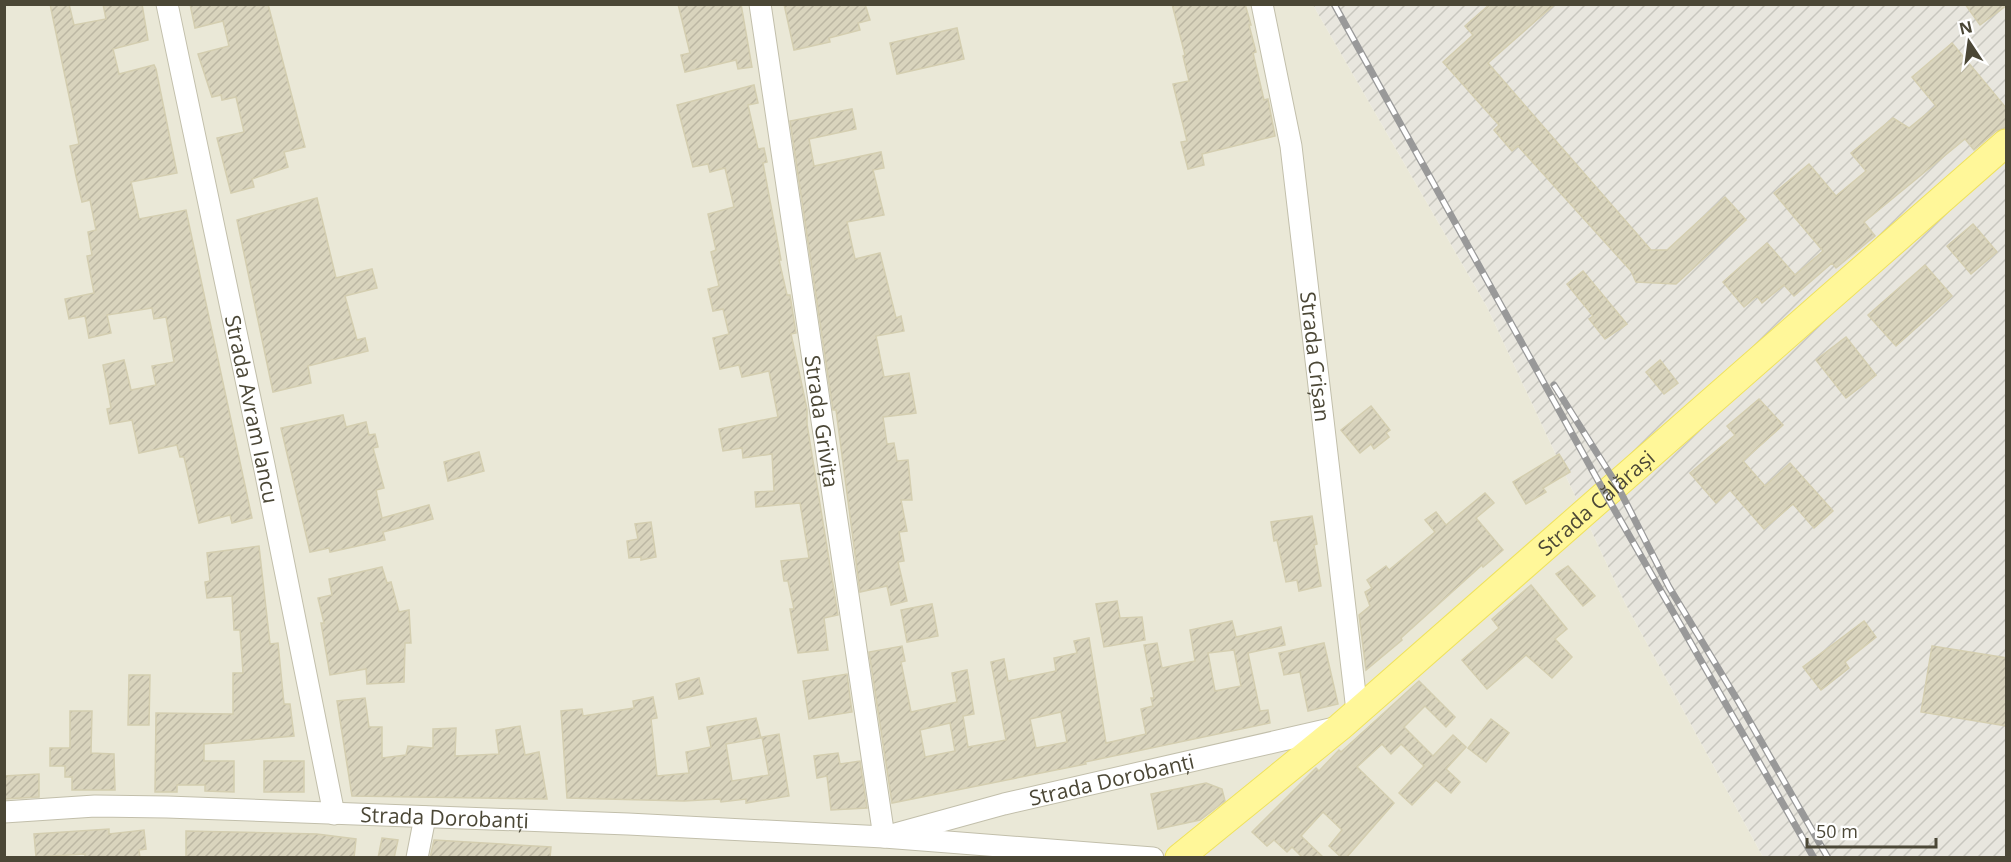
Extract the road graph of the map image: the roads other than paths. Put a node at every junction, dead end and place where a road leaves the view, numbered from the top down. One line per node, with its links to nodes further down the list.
1 (167, 4): 7 (street, Strada Avram Iancu)
2 (760, 4): 9 (street, Strada Grivița)
3 (1262, 4): 5 (street, Strada Crișan)
4 (2007, 143): 5 (main road, Strada Călărași)
5 (1349, 719): 9 (street, Strada Dorobanți); 12 (main road, Strada Călărași)
6 (4, 812): 7 (street, Strada Dorobanți)
7 (334, 814): 8 (street, Strada Dorobanți)
8 (425, 818): 9 (street, Strada Dorobanți); 10 (street)
9 (884, 837): 11 (street, Strada Dorobanți)
10 (417, 858)
11 (1154, 858)
12 (1179, 858)

